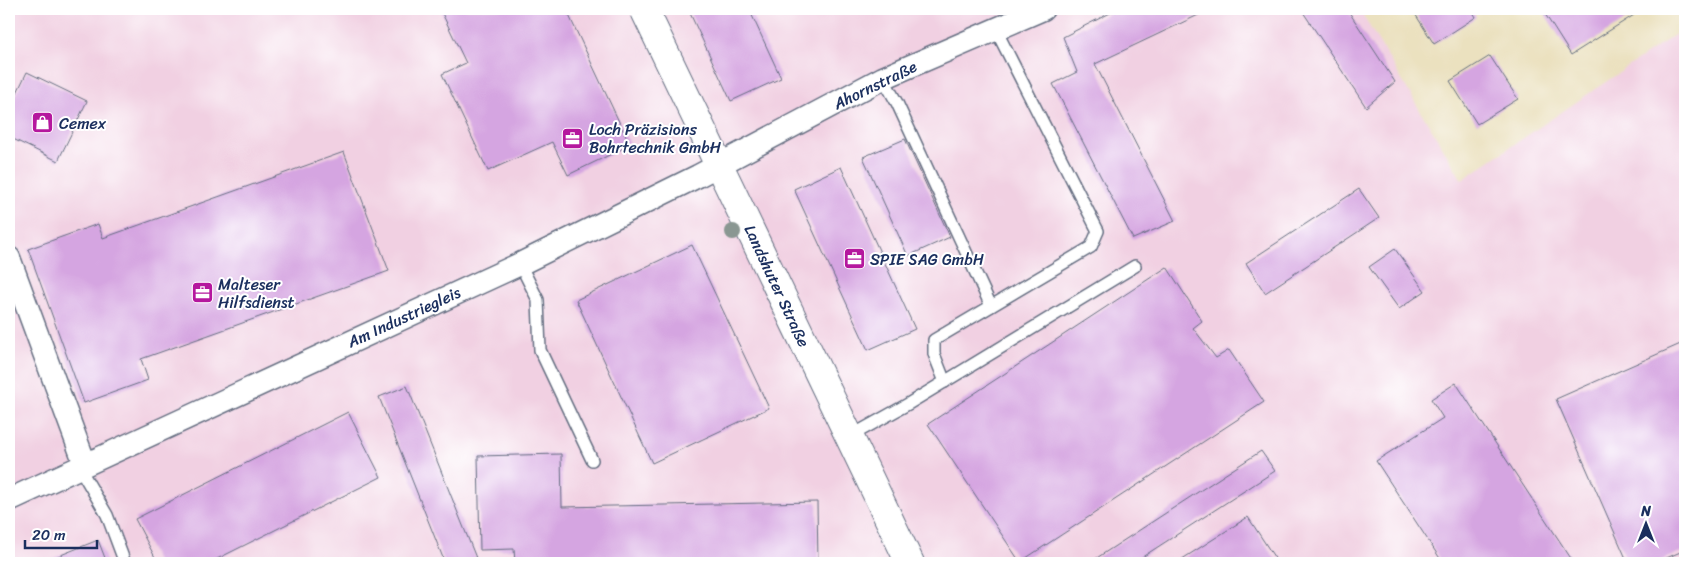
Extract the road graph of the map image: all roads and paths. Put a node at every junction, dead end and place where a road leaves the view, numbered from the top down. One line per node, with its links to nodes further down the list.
1 (644, 9): 5 (street, Landshuter Straße)
2 (1036, 10): 3 (street, Ahornstraße)
3 (996, 30): 4 (street, Ahornstraße); 9 (lane)
4 (883, 78): 5 (street, Ahornstraße); 9 (lane)
5 (720, 165): 7 (street, Am Industriegleis); 11 (street, Landshuter Straße)
6 (9, 258): 13 (street)
7 (520, 264): 12 (lane); 13 (street, Am Industriegleis)
8 (1135, 266): 10 (lane)
9 (991, 306): 10 (lane)
10 (945, 382): 11 (lane)
11 (849, 437): 16 (street, Landshuter Straße)
12 (592, 460)
13 (82, 465): 14 (street, Am Industriegleis); 15 (lane)
14 (9, 500)
15 (125, 563)
16 (910, 563)

